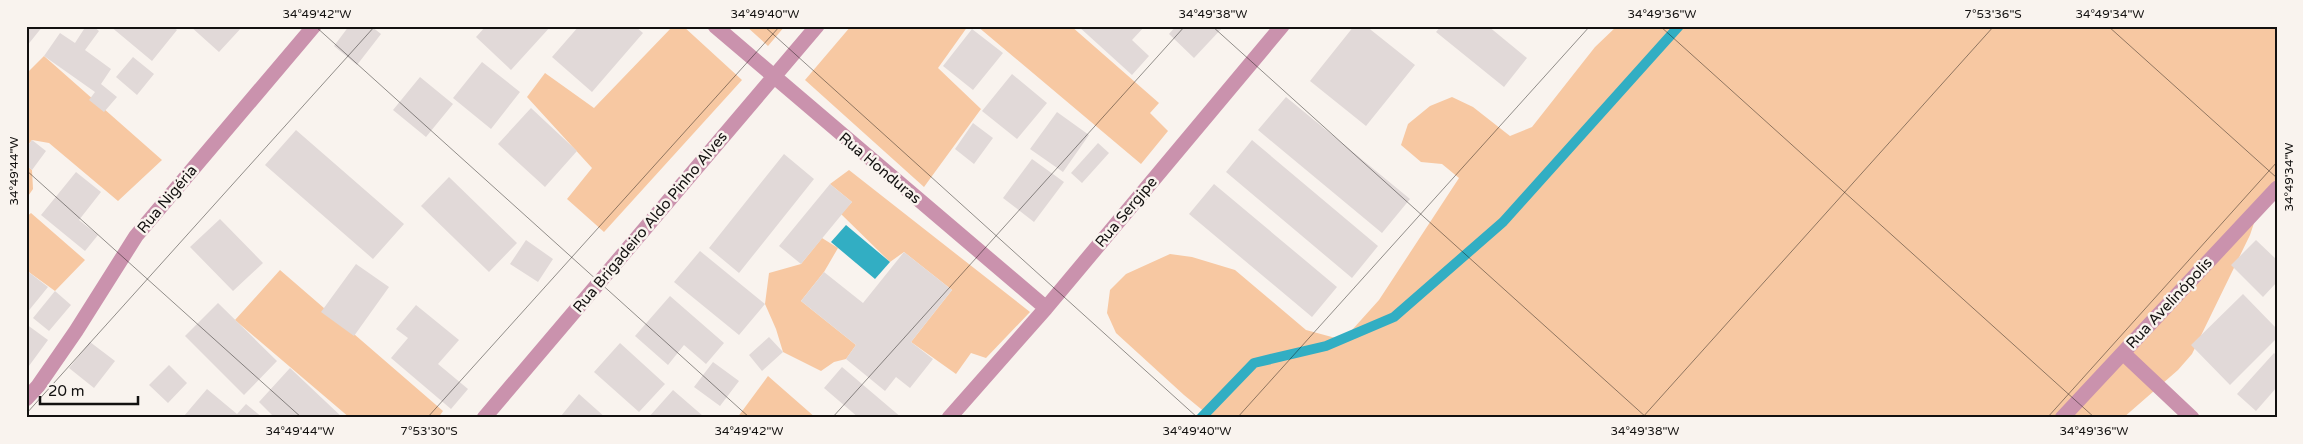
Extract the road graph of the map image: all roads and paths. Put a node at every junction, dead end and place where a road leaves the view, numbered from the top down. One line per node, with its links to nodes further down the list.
1 (314, 26): 9 (street, Rua Nigéria)
2 (715, 26): 5 (street, Rua Honduras)
3 (817, 26): 5 (street, Rua Brigadeiro Aldo Pinho Alves)
4 (1282, 26): 7 (street, Rua Sergipe)
5 (773, 77): 7 (street, Rua Honduras); 10 (street, Rua Brigadeiro Aldo Pinho Alves)
6 (2277, 188): 8 (street, Rua Avelinópolis)
7 (1046, 308): 11 (street, Rua Sergipe)
8 (2123, 352): 12 (street, Rua Avelinópolis); 13 (street)
9 (26, 399)
10 (484, 418)
11 (948, 418)
12 (2062, 418)
13 (2192, 418)

